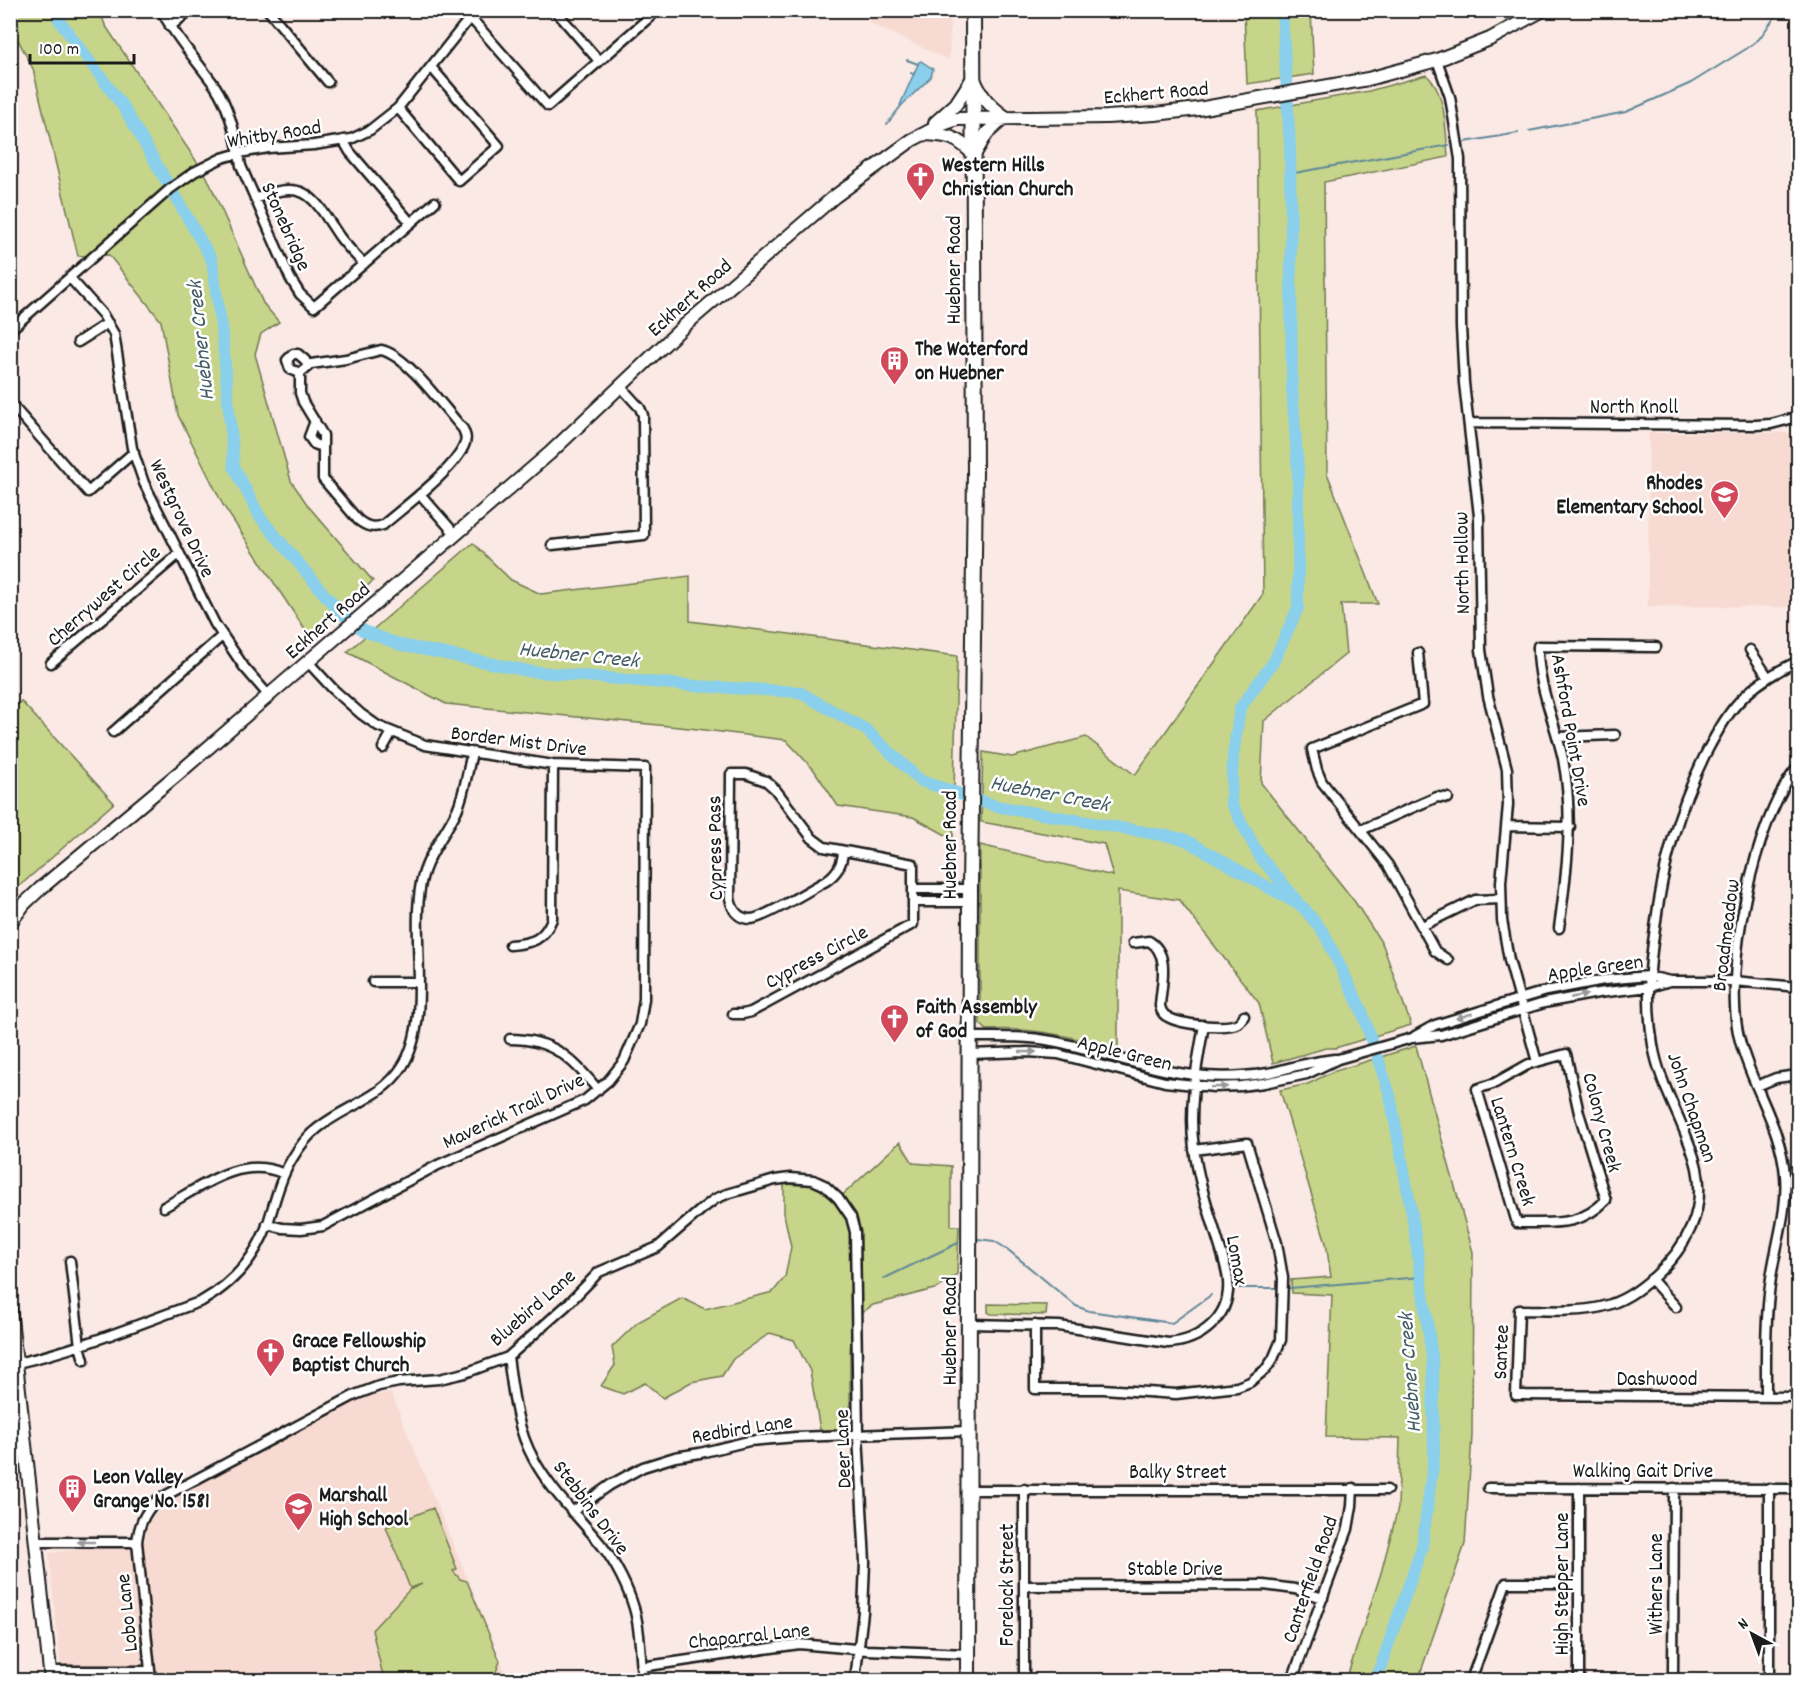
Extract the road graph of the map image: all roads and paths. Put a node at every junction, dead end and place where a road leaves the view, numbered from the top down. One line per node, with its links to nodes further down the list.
1 (161, 10): 9 (street, Stonebridge)
2 (190, 10): 9 (street)
3 (268, 10): 14 (street)
4 (555, 10): 11 (street)
5 (648, 10): 11 (street)
6 (973, 10): 13 (main road, Huebner Road)
7 (1543, 10): 10 (main road, Eckhert Road)
8 (473, 14): 11 (street); 12 (street, Whitby Road)
9 (170, 27): 20 (street, Stonebridge)
10 (1437, 60): 16 (main road, Eckhert Road); 36 (street, North Hollow)
11 (599, 61)
12 (431, 67): 15 (street, Whitby Road); 15 (street)
13 (973, 78): 16 (main road); 17 (main road, Huebner Road); 18 (main road)
14 (328, 82)
15 (398, 108): 19 (street, Whitby Road)
16 (1005, 117): 17 (main road, Eckhert Road); 21 (main road)
17 (974, 118): 18 (main road, Eckhert Road); 21 (main road, Huebner Road)
18 (923, 134): 21 (main road); 32 (main road, Eckhert Road)
19 (343, 140): 20 (street, Whitby Road); 24 (street)
20 (239, 153): 22 (street, Stonebridge); 26 (street, Whitby Road)
21 (974, 154): 67 (main road, Huebner Road)
22 (255, 199): 25 (street); 25 (street, Stonebridge)
23 (435, 202): 24 (street)
24 (411, 223): 25 (street)
25 (364, 264)
26 (70, 278): 27 (street, Westgrove Drive); 28 (street, Whitby Road)
27 (108, 323): 29 (street); 38 (street, Westgrove Drive)
28 (10, 330)
29 (78, 342)
30 (307, 365): 31 (street); 31 (street); 39 (street)
31 (300, 374): 35 (street)
32 (621, 387): 40 (main road, Eckhert Road); 41 (street)
33 (10, 403): 38 (street)
34 (1798, 417): 36 (street, North Knoll)
35 (315, 421): 37 (street); 37 (street)
36 (1469, 423): 62 (street, North Hollow)
37 (323, 447): 39 (street)
38 (134, 452): 42 (street, Westgrove Drive)
39 (420, 494): 40 (street)
40 (456, 535): 47 (main road, Eckhert Road)
41 (552, 545)
42 (179, 554): 43 (street, Westgrove Drive); 49 (street, Cherrywest Circle)
43 (222, 636): 51 (street, Westgrove Drive); 52 (street)
44 (1656, 647): 55 (street, Ashford Point Drive)
45 (1750, 650): 50 (street)
46 (1418, 653): 64 (street)
47 (308, 662): 51 (main road, Eckhert Road); 53 (street, Border Mist Drive)
48 (1798, 662): 50 (street, John Chapman)
49 (51, 663)
50 (1768, 677): 76 (street, John Chapman)
51 (269, 696): 70 (main road, Eckhert Road)
52 (113, 732)
53 (392, 732): 56 (street); 57 (street, Border Mist Drive)
54 (1615, 735): 55 (street)
55 (1558, 737): 63 (street, Ashford Point Drive)
56 (383, 748)
57 (472, 753): 58 (street, Border Mist Drive); 80 (street)
58 (553, 765): 60 (street, Border Mist Drive); 74 (street)
59 (1798, 767): 78 (street, Broadmeadow)
60 (645, 768): 98 (street, Maverick Trail Drive)
61 (1448, 798): 64 (street)
62 (1507, 826): 63 (street); 68 (street, North Hollow)
63 (1570, 827): 72 (street, Ashford Point Drive)
64 (1361, 831): 71 (street)
65 (843, 852): 65 (street, Cypress Pass); 66 (street)
66 (913, 889): 67 (street); 69 (street)
67 (970, 895): 69 (street); 88 (main road, Huebner Road)
68 (1501, 898): 71 (street); 83 (street, North Hollow)
69 (914, 902): 85 (street, Cypress Circle)
70 (11, 922)
71 (1422, 926): 75 (street)
72 (1559, 928)
73 (1133, 943): 87 (street)
74 (510, 945)
75 (1448, 960)
76 (1648, 976): 77 (street, Apple Green); 81 (street, John Chapman); 83 (street, Apple Green)
77 (1670, 981): 78 (street); 81 (street, Apple Green)
78 (1734, 981): 82 (street); 97 (street, Broadmeadow)
79 (373, 982): 80 (street)
80 (417, 982): 100 (street)
81 (1648, 987): 84 (street, Apple Green, one-way to 81); 106 (street, John Chapman)
82 (1798, 987)
83 (1519, 999): 84 (street, North Hollow); 89 (street, Apple Green, one-way to 89)
84 (1522, 1010): 89 (street, Apple Green); 93 (street, North Hollow)
85 (733, 1014)
86 (1244, 1016): 87 (street)
87 (1204, 1025): 94 (street, Lomax)
88 (970, 1037): 91 (main road, Huebner Road); 94 (street, Apple Green)
89 (1412, 1038): 92 (street, Apple Green)
90 (510, 1039): 98 (street)
91 (970, 1054): 96 (street, Apple Green, one-way to 96); 110 (main road, Huebner Road)
92 (1338, 1059): 94 (street, Apple Green); 96 (street, Apple Green, one-way to 92)
93 (1537, 1062): 103 (street, Lantern Creek); 103 (street, Colony Creek)
94 (1195, 1075): 96 (street, Lomax)
95 (1798, 1075): 97 (street)
96 (1194, 1086): 99 (street, Lomax)
97 (1756, 1086): 117 (street, Broadmeadow)
98 (598, 1090): 104 (street, Maverick Trail Drive)
99 (1194, 1150): 111 (street, Lomax); 111 (street)
100 (284, 1174): 101 (street); 104 (street)
101 (164, 1207)
102 (851, 1217): 113 (street, Bluebird Lane); 120 (street, Deer Lane)
103 (1517, 1223)
104 (267, 1224): 112 (street)
105 (70, 1261): 112 (street)
106 (1651, 1279): 107 (street); 109 (street, John Chapman)
107 (1676, 1307)
108 (10, 1310): 115 (main road)
109 (1519, 1310): 116 (street, Santee)
110 (970, 1324): 111 (street, Lomax); 119 (main road, Huebner Road)
111 (1035, 1325)
112 (80, 1346): 114 (street); 115 (street)
113 (508, 1357): 130 (street, Stebbins Drive); 132 (street, Bluebird Lane)
114 (84, 1360)
115 (15, 1367): 131 (main road)
116 (1516, 1395): 117 (street, Dashwood)
117 (1766, 1397): 118 (street, Dashwood)
118 (1798, 1397)
119 (969, 1431): 120 (street, Redbird Lane); 128 (main road, Huebner Road)
120 (858, 1435): 130 (street, Redbird Lane); 136 (street, Deer Lane)
121 (1353, 1488): 126 (street, Balky Street); 129 (street, Balky Street); 135 (street, Canterfield Road)
122 (1488, 1488): 123 (street, Walking Gait Drive)
123 (1579, 1488): 124 (street, Walking Gait Drive); 133 (street, High Stepper Lane)
124 (1674, 1488): 125 (street, Walking Gait Drive); 148 (street, Withers Lane)
125 (1769, 1488): 127 (street, Walking Gait Drive); 149 (street)
126 (1024, 1489): 128 (street, Balky Street); 134 (street, Forelock Street)
127 (1798, 1489)
128 (969, 1490): 137 (main road, Huebner Road)
129 (1387, 1490)
130 (572, 1512): 138 (street, Stebbins Drive)
131 (35, 1542): 132 (street, one-way to 131); 139 (main road)
132 (137, 1542): 140 (street, Lobo Lane)
133 (1578, 1583): 146 (street); 147 (street, High Stepper Lane)
134 (1025, 1586): 135 (street, Stable Drive); 144 (street, Forelock Street)
135 (1323, 1598): 145 (street, Canterfield Road)
136 (859, 1649): 137 (street, Chaparral Lane); 138 (street, Chaparral Lane); 142 (street, Deer Lane)
137 (968, 1654): 143 (main road, Huebner Road)
138 (641, 1667): 141 (street, Stebbins Drive)
139 (50, 1676): 140 (street)
140 (151, 1676)
141 (643, 1680)
142 (855, 1680)
143 (968, 1680)
144 (1024, 1680)
145 (1292, 1680)
146 (1471, 1680)
147 (1579, 1680)
148 (1673, 1680)
149 (1769, 1680)

